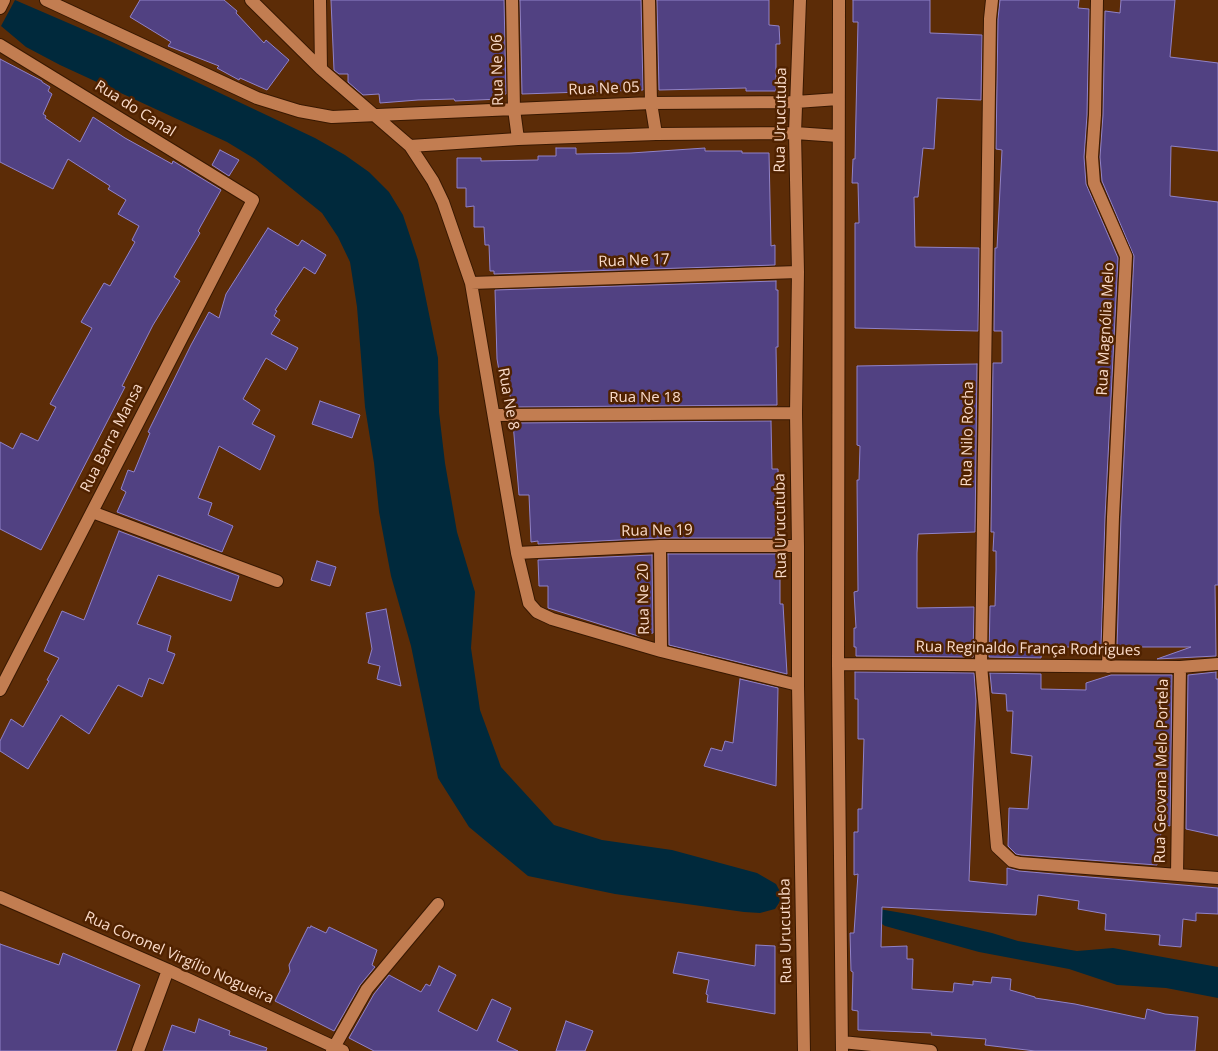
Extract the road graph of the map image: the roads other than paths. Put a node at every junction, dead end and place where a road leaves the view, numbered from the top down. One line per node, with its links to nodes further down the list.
1 (4, 0): 11 (street)
2 (46, 0): 18 (street, Rua Ne 05)
3 (251, 0): 13 (street, Rua Ne 8)
4 (320, 0): 13 (street)
5 (512, 0): 17 (street, Rua Ne 06)
6 (649, 0): 16 (street)
7 (800, 0): 15 (street, Rua Urucutuba)
8 (839, 0): 14 (street)
9 (992, 0): 37 (street, Rua Nilo Rocha)
10 (1097, 0): 38 (street, Rua Magnólia Melo)
11 (0, 8)
12 (0, 45): 24 (street, Rua do Canal)
13 (321, 69): 18 (street, Rua Ne 8)
14 (838, 99): 15 (street, Rua Ne 05); 21 (street)
15 (796, 102): 16 (street, Rua Ne 05); 19 (street, Rua Urucutuba)
16 (651, 103): 17 (street, Rua Ne 05); 20 (street)
17 (514, 109): 18 (street, Rua Ne 05); 22 (street, Rua Ne 06)
18 (372, 114): 23 (street, Rua Ne 8)
19 (796, 133): 20 (street); 21 (street); 25 (street, Rua Urucutuba)
20 (656, 134): 22 (street)
21 (838, 136): 35 (street)
22 (518, 139): 23 (street)
23 (410, 146): 26 (street, Rua Ne 8)
24 (253, 200): 29 (street, Rua Barra Mansa)
25 (798, 272): 26 (street, Rua Ne 17); 27 (street, Rua Urucutuba)
26 (471, 283): 28 (street, Rua Ne 8)
27 (796, 413): 28 (street, Rua Ne 18); 31 (street, Rua Urucutuba)
28 (495, 415): 32 (street, Rua Ne 8)
29 (92, 512): 33 (street); 41 (street, Rua Barra Mansa)
30 (660, 546): 31 (street, Rua Ne 19); 32 (street, Rua Ne 19); 34 (street, Rua Ne 20)
31 (798, 546): 40 (street, Rua Urucutuba)
32 (517, 552): 34 (street, Rua Ne 8)
33 (277, 581)
34 (661, 651): 40 (street, Rua Ne 8)
35 (838, 664): 37 (street, Rua Reginaldo França Rodrigues); 47 (street)
36 (1218, 664): 39 (street, Rua Reginaldo França Rodrigues)
37 (981, 665): 38 (street, Rua Reginaldo França Rodrigues); 42 (street, Rua Nilo Rocha)
38 (1108, 667): 39 (street, Rua Reginaldo França Rodrigues)
39 (1180, 667): 42 (street, Rua Geovana Melo Portela)
40 (798, 685): 50 (street, Rua Urucutuba)
41 (0, 690)
42 (1176, 875): 43 (street)
43 (1218, 878)
44 (0, 897): 46 (street, Rua Coronel Virgílio Nogueira)
45 (438, 904): 48 (street)
46 (168, 970): 48 (street, Rua Coronel Virgílio Nogueira); 49 (street)
47 (842, 1046): 51 (street)
48 (336, 1049)
49 (138, 1051)
50 (804, 1051)
51 (931, 1051)

